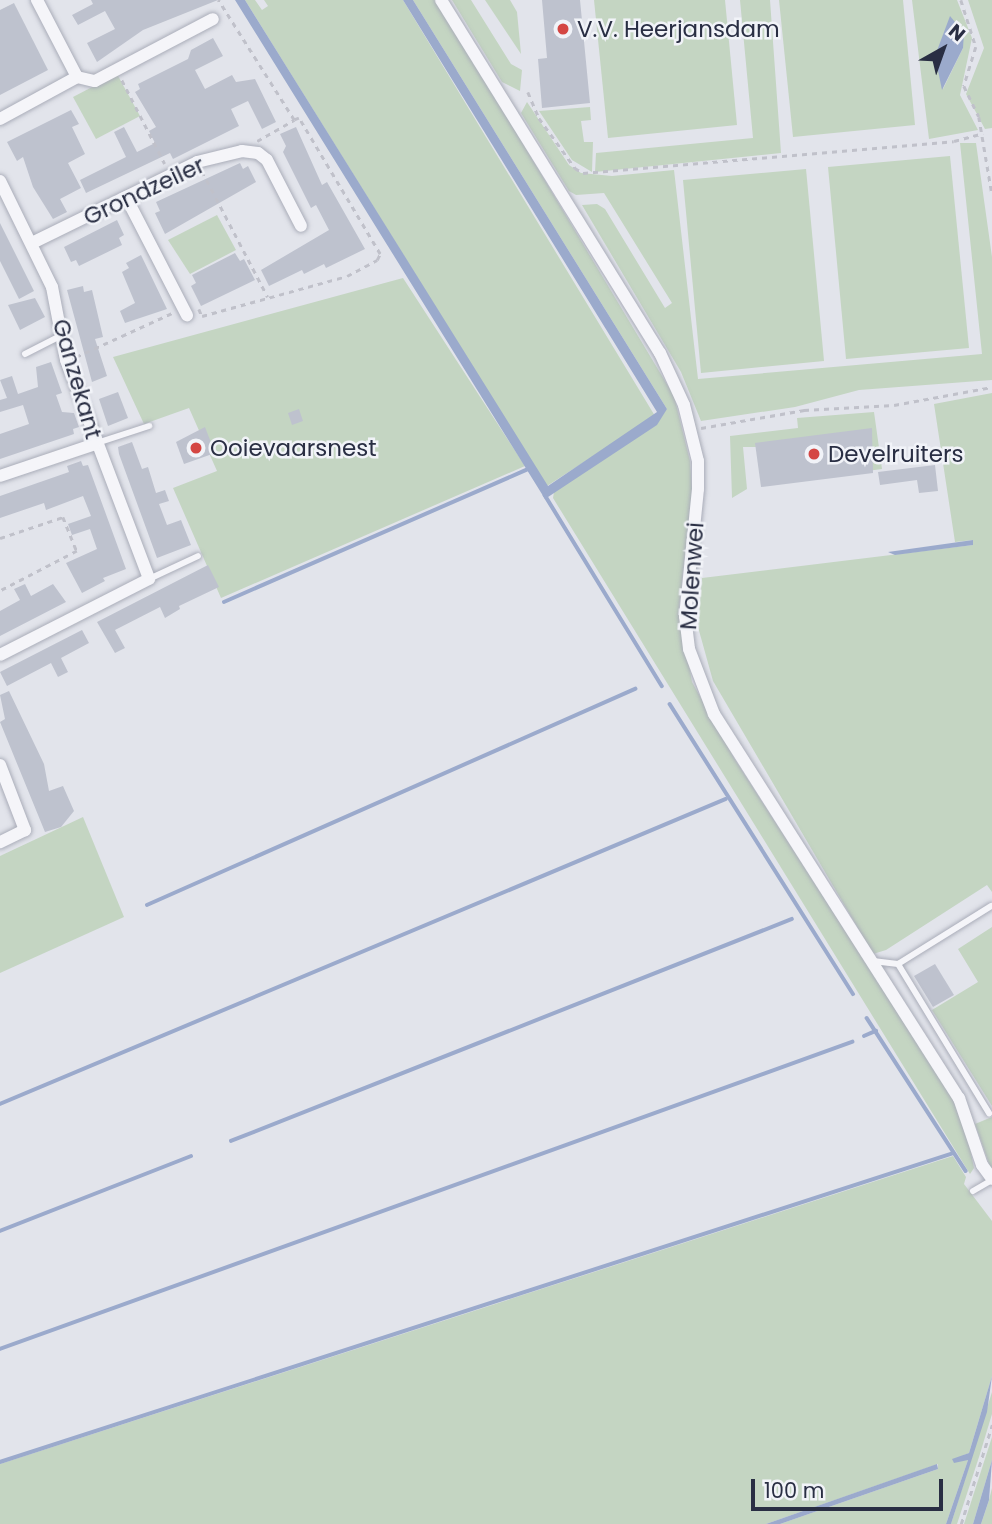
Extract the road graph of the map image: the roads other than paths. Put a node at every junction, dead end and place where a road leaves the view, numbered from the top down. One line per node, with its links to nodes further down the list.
1 (37, 0): 4 (street)
2 (441, 0): 22 (street, Molenwei)
3 (214, 19): 4 (street)
4 (77, 76): 5 (street)
5 (0, 119)
6 (0, 181): 9 (street, Ganzekant)
7 (127, 199): 8 (street, Grondzeiler); 9 (street, Grondzeiler); 10 (street)
8 (301, 226)
9 (32, 243): 11 (street, Ganzekant)
10 (187, 315)
11 (61, 336): 12 (lane); 14 (street, Ganzekant)
12 (24, 355)
13 (149, 426): 14 (lane)
14 (95, 444): 15 (street); 17 (street, Ganzekant)
15 (0, 476)
16 (198, 556): 17 (lane)
17 (149, 579): 18 (street)
18 (0, 655)
19 (0, 765): 20 (street)
20 (0, 842)
21 (991, 906): 23 (lane)
22 (871, 961): 23 (lane); 25 (street, Molenwei)
23 (898, 964): 24 (lane)
24 (989, 1113)
25 (992, 1179): 26 (lane)
26 (973, 1191)

